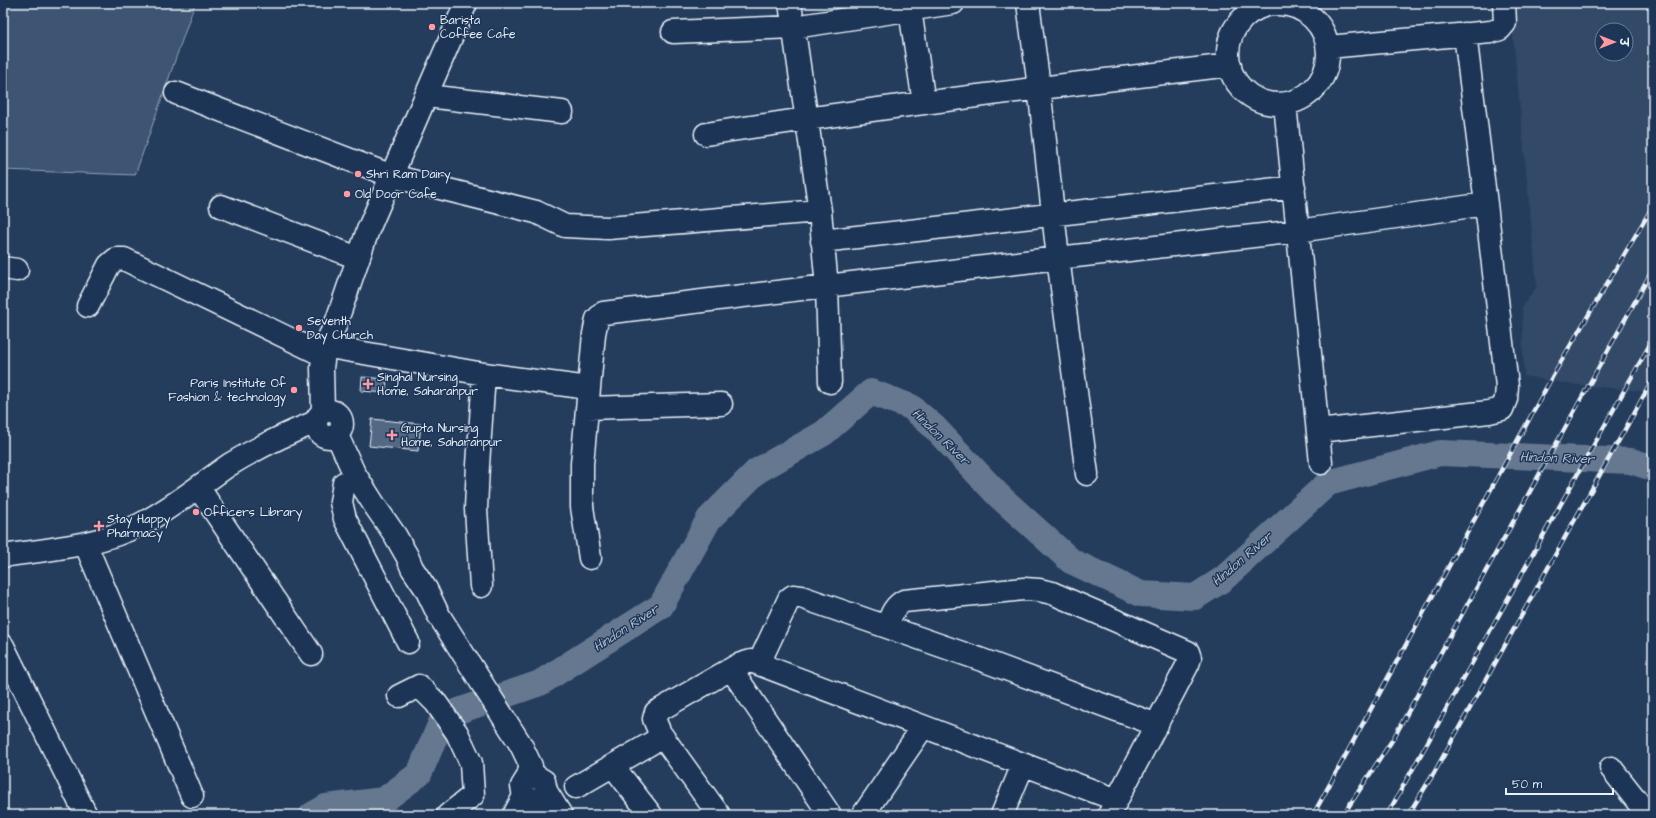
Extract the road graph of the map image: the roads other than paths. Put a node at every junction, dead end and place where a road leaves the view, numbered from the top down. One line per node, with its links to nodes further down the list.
1 (466, 3): 15 (main road)
2 (790, 3): 8 (main road)
3 (953, 3): 7 (main road)
4 (1028, 3): 13 (main road)
5 (1504, 3): 10 (main road)
6 (1264, 4): 11 (main road); 12 (main road)
7 (910, 6): 8 (main road); 16 (main road)
8 (794, 27): 9 (main road); 19 (main road)
9 (673, 32)
10 (1465, 34): 11 (main road); 23 (main road)
11 (1328, 47): 17 (main road)
12 (1230, 65): 13 (main road); 17 (main road)
13 (1039, 87): 16 (main road); 26 (main road)
14 (176, 93): 21 (main road)
15 (427, 96): 18 (main road); 21 (main road)
16 (924, 103): 19 (main road)
17 (1285, 104): 22 (main road)
18 (562, 112)
19 (807, 119): 20 (main road); 25 (main road)
20 (706, 134)
21 (392, 176): 25 (main road); 29 (main road)
22 (1294, 187): 26 (main road); 27 (main road)
23 (1486, 204): 27 (main road); 39 (main road)
24 (221, 206): 29 (main road)
25 (820, 211): 28 (main road)
26 (1053, 213): 28 (main road); 30 (main road)
27 (1298, 231): 30 (main road); 39 (main road)
28 (822, 241): 31 (main road)
29 (358, 258): 33 (main road)
30 (1058, 258): 31 (main road); 41 (main road)
31 (827, 287): 35 (main road); 36 (main road)
32 (88, 306): 33 (main road)
33 (329, 351): 34 (main road); 38 (main road)
34 (484, 374): 36 (main road); 48 (main road)
35 (830, 382)
36 (588, 398): 37 (main road); 46 (main road)
37 (721, 404)
38 (327, 424): 42 (main road); 43 (main road); 47 (main road)
39 (1318, 431): 40 (main road)
40 (1321, 463)
41 (1087, 474)
42 (344, 483): 47 (main road); 50 (main road)
43 (198, 487): 44 (main road); 52 (main road)
44 (85, 543): 45 (main road); 64 (main road)
45 (3, 556)
46 (590, 558)
47 (412, 568): 62 (main road)
48 (481, 586)
49 (887, 626): 53 (main road); 56 (main road); 56 (main road)
50 (408, 642)
51 (3, 646): 67 (main road)
52 (311, 654)
53 (759, 663): 54 (main road); 57 (main road)
54 (730, 669): 58 (main road); 73 (main road)
55 (399, 696): 68 (main road)
56 (1157, 725): 65 (main road)
57 (923, 727): 59 (main road); 74 (main road)
58 (660, 734): 60 (main road); 72 (main road)
59 (1023, 765): 65 (main road); 75 (main road)
60 (613, 766): 63 (main road); 71 (main road)
61 (1611, 768): 76 (main road)
62 (525, 787): 69 (main road); 70 (main road)
63 (576, 787)
64 (192, 796)
65 (1113, 808)
66 (1653, 813): 76 (main road)
67 (86, 815)
68 (448, 815)
69 (514, 815)
70 (561, 815)
71 (651, 815)
72 (719, 815)
73 (830, 815)
74 (863, 815)
75 (1002, 815)
76 (1649, 815)

